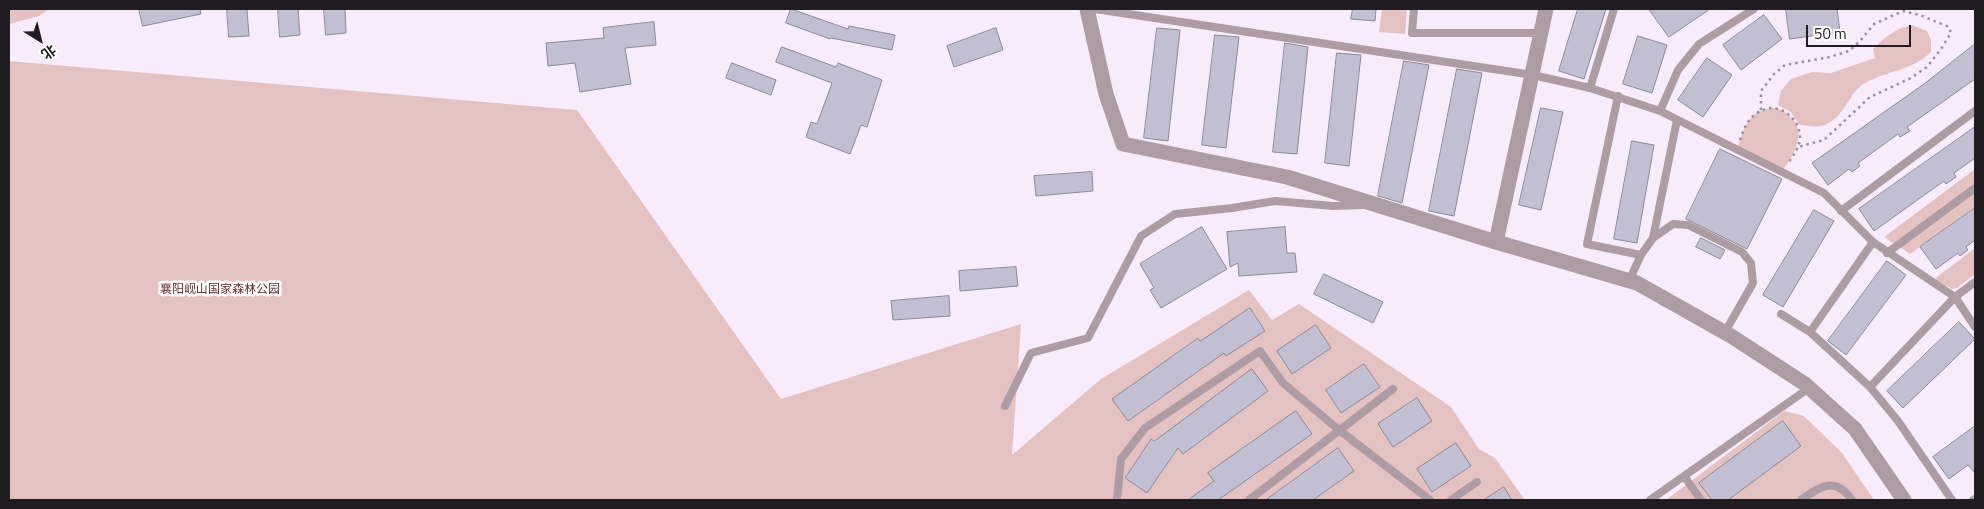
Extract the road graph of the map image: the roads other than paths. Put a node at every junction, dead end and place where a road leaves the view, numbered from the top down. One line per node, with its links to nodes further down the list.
1 (1087, 9): 15 (street)
2 (1095, 9): 8 (lane)
3 (1414, 9): 7 (lane)
4 (1546, 9): 7 (street)
5 (1614, 9): 9 (lane)
6 (1754, 9): 11 (lane)
7 (1541, 33): 8 (street)
8 (1533, 75): 9 (lane); 18 (street)
9 (1590, 88): 10 (lane)
10 (1618, 96): 11 (lane); 21 (lane)
11 (1660, 111): 13 (lane)
12 (1975, 112): 16 (lane)
13 (1677, 120): 16 (lane); 17 (lane)
14 (1975, 188): 20 (lane)
15 (1376, 205): 18 (street); 32 (lane)
16 (1841, 210): 19 (lane)
17 (1653, 238): 21 (lane); 27 (lane)
18 (1496, 242): 22 (street)
19 (1873, 242): 20 (lane); 28 (lane)
20 (1887, 253): 24 (lane)
21 (1641, 255): 22 (lane)
22 (1629, 281): 27 (street)
23 (1975, 282): 24 (lane)
24 (1955, 297): 26 (lane); 29 (lane)
25 (1781, 314): 28 (lane)
26 (1975, 327)
27 (1725, 332): 30 (street)
28 (1810, 332): 29 (lane)
29 (1870, 386): 45 (lane)
30 (1808, 388): 34 (lane); 44 (street)
31 (1393, 390): 33 (lane)
32 (1005, 406)
33 (1339, 430): 36 (lane); 37 (lane); 38 (lane)
34 (1684, 476): 40 (lane); 41 (lane)
35 (1477, 482): 39 (lane)
36 (1117, 500)
37 (1248, 500)
38 (1430, 500)
39 (1451, 500)
40 (1650, 500)
41 (1701, 500)
42 (1801, 500): 43 (lane)
43 (1852, 500)
44 (1904, 500)
45 (1952, 500)

